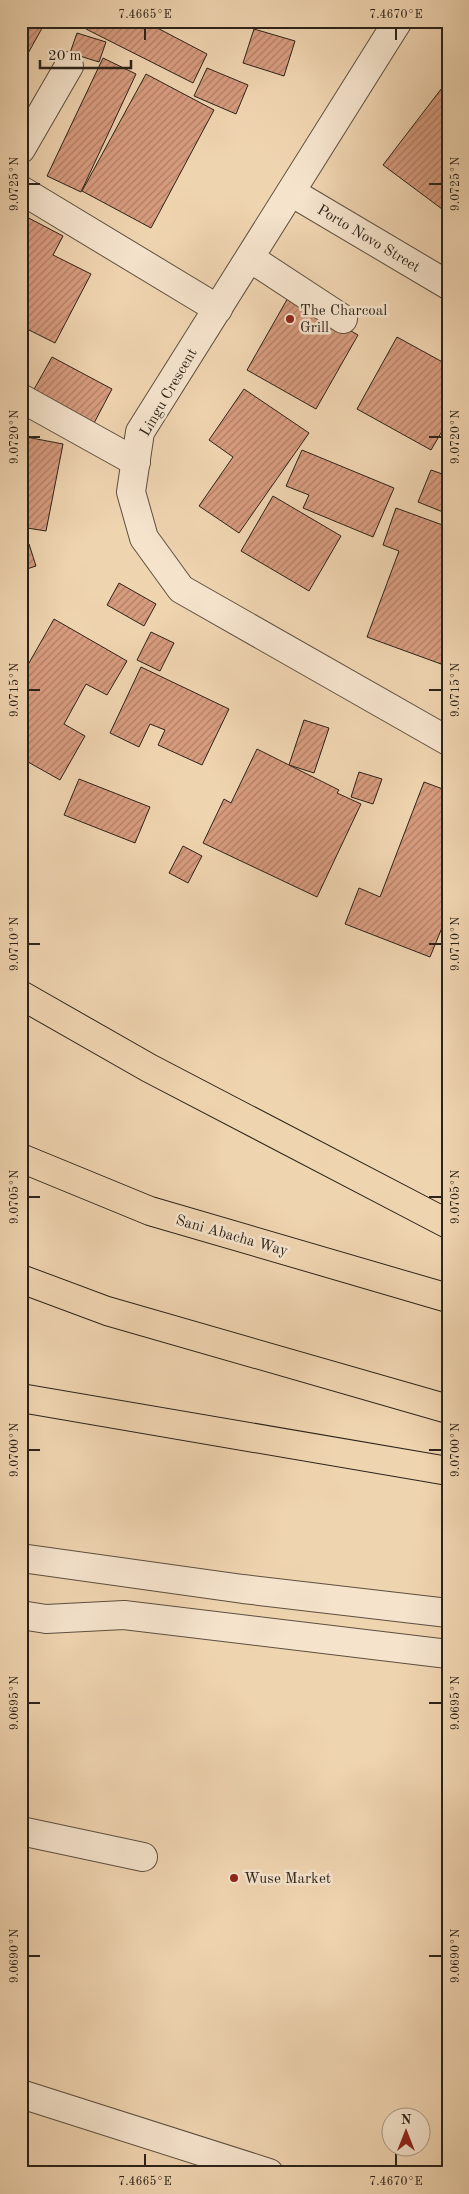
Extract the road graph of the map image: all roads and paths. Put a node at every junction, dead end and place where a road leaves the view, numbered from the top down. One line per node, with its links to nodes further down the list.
1 (392, 24): 5 (street, Lingu Crescent)
2 (69, 66): 3 (street)
3 (21, 149)
4 (21, 190): 8 (street)
5 (291, 192): 6 (street, Lingu Crescent); 7 (street, Porto Novo Street)
6 (250, 258): 8 (street, Lingu Crescent); 9 (street)
7 (448, 285)
8 (218, 309): 11 (street, Lingu Crescent)
9 (343, 319)
10 (21, 398): 11 (street)
11 (136, 462): 12 (street, Lingu Crescent)
12 (448, 740)
13 (21, 995): 15 (highway)
14 (21, 1158): 17 (highway, Sani Abacha Way)
15 (448, 1224)
16 (21, 1279): 19 (highway)
17 (448, 1298)
18 (21, 1398): 20 (highway)
19 (448, 1409)
20 (448, 1471)
21 (21, 1558): 22 (street)
22 (448, 1613)
23 (21, 1615): 24 (street)
24 (448, 1654)
25 (21, 1831): 26 (street)
26 (143, 1857)
27 (21, 2094): 28 (street)
28 (269, 2173)

